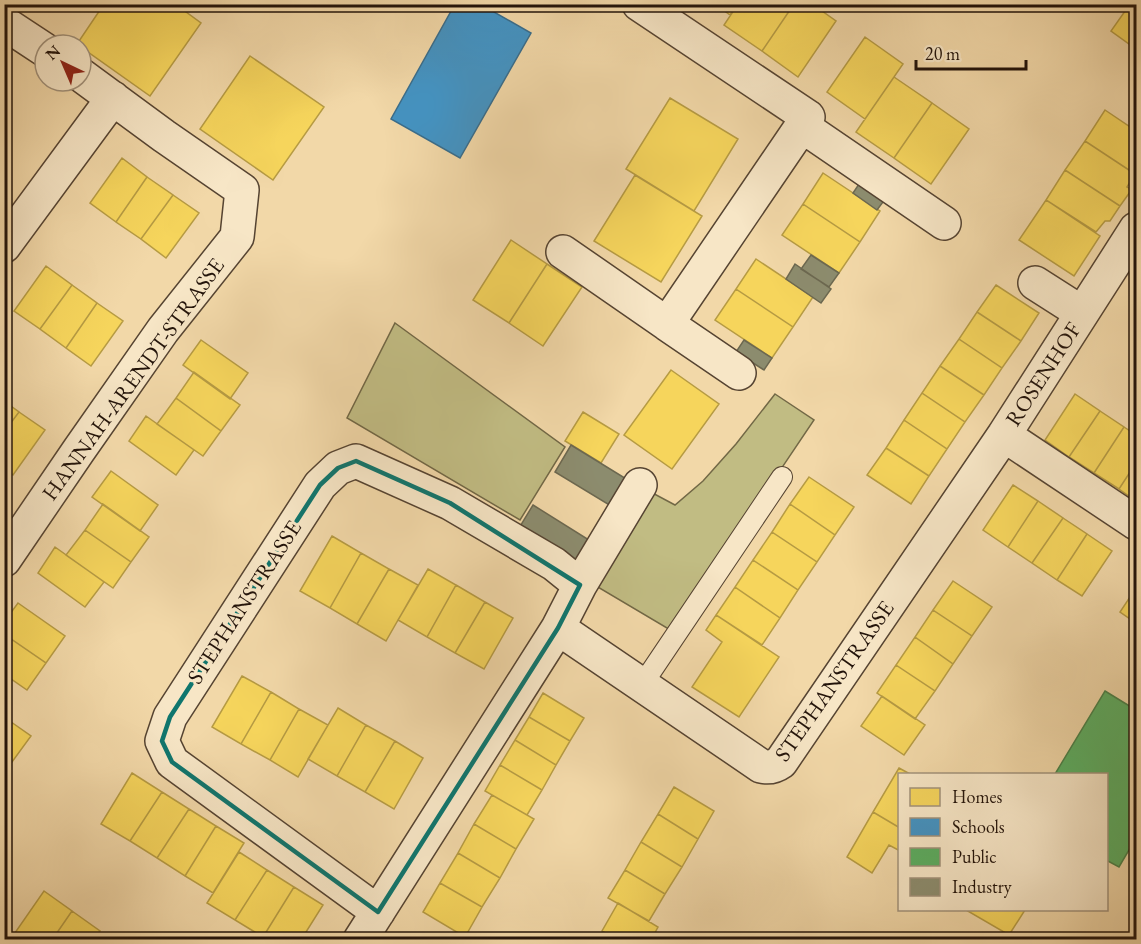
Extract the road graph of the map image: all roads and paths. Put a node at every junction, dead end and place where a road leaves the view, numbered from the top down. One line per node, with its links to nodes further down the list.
1 (639, 4): 6 (street)
2 (4, 22): 3 (street)
3 (33, 42)
4 (93, 84): 5 (street)
5 (113, 98): 9 (street); 20 (street, HANNAH-ARENDT-STRASSE)
6 (802, 126): 7 (street); 13 (street)
7 (944, 223)
8 (1137, 230): 12 (street, ROSENHOF)
9 (4, 246)
10 (563, 252): 13 (street)
11 (1035, 283): 12 (street, ROSENHOF)
12 (1082, 313): 15 (street, ROSENHOF)
13 (667, 324): 14 (street)
14 (739, 373)
15 (1004, 435): 18 (street, ROSENHOF); 19 (street, ROSENHOF)
16 (782, 477): 23 (lane)
17 (640, 485): 21 (street)
18 (1137, 523)
19 (939, 531): 23 (street, STEPHANSTRASSE)
20 (4, 561)
21 (580, 585): 22 (street); 24 (street, STEPHANSTRASSE)
22 (558, 628): 23 (street, STEPHANSTRASSE); 24 (street)
23 (642, 685)
24 (378, 912): 25 (street)
25 (360, 939)

